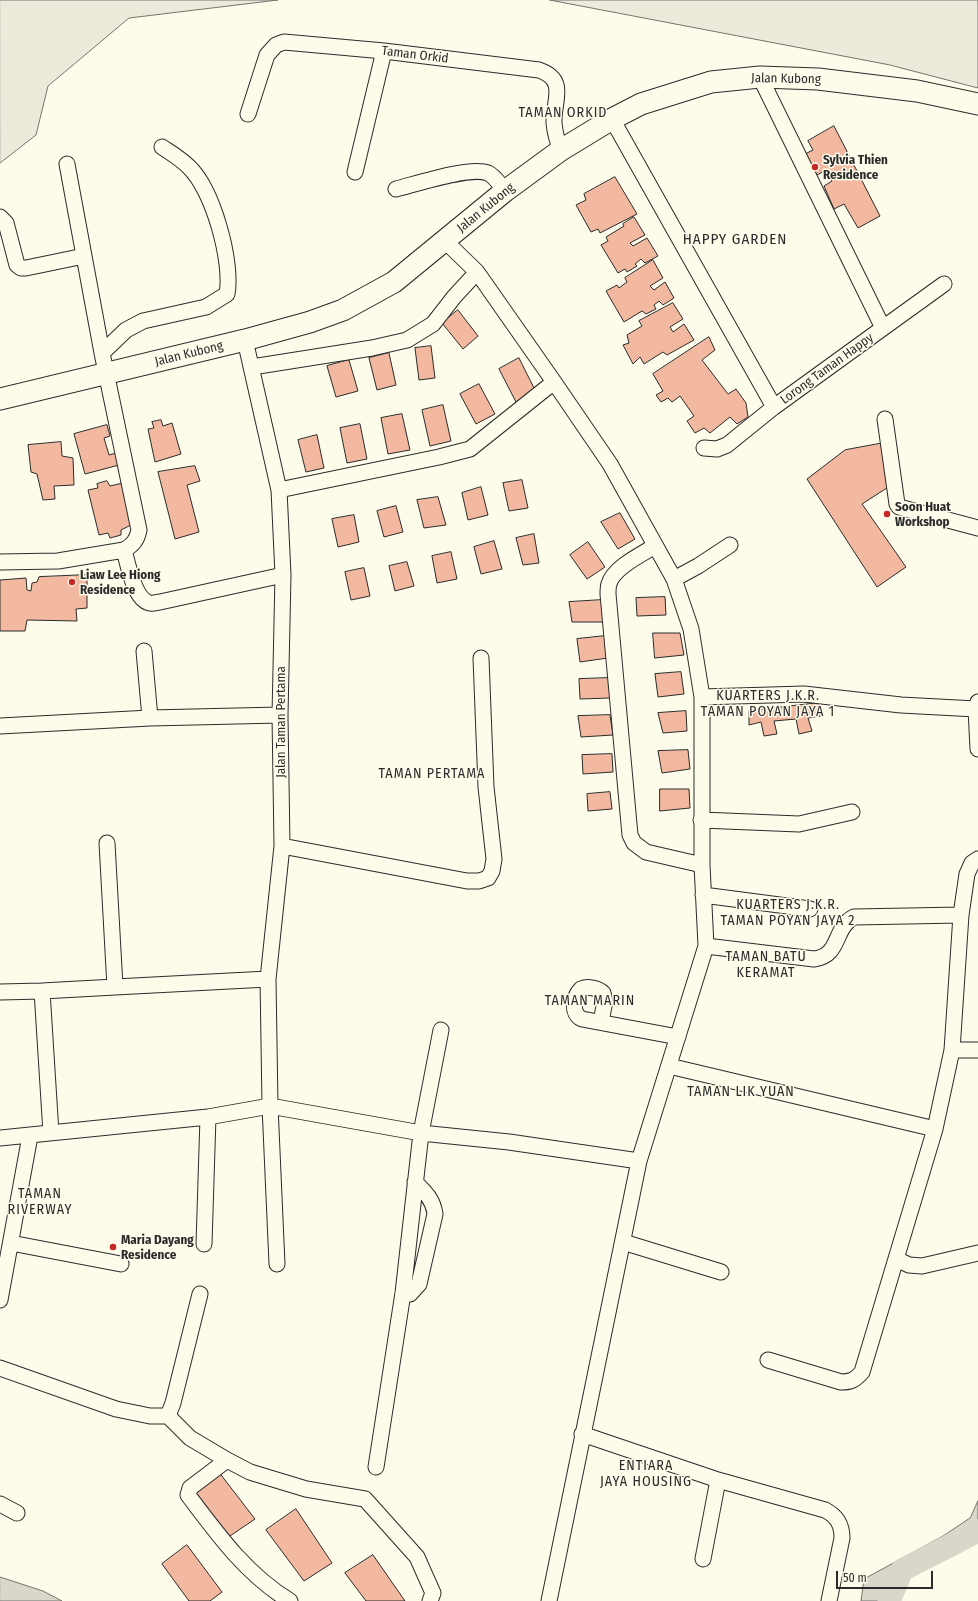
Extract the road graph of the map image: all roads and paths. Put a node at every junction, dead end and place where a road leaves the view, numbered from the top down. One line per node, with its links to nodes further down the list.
1 (384, 51): 4 (street, Taman Orkid); 7 (street, Taman Orkid); 9 (street)
2 (760, 77): 3 (highway, Jalan Kubong); 5 (highway, Jalan Kubong); 17 (street, Lorong Taman Happy)
3 (978, 104)
4 (248, 114)
5 (612, 118): 7 (highway, Jalan Kubong); 24 (street, Lorong Taman Happy)
6 (162, 147): 19 (street)
7 (561, 150): 11 (highway, Jalan Kubong)
8 (67, 164): 14 (street)
9 (355, 172)
10 (396, 189): 11 (street)
11 (505, 191): 13 (highway, Jalan Kubong)
12 (0, 217): 14 (street)
13 (445, 241): 15 (street); 18 (highway, Jalan Kubong)
14 (84, 256): 19 (street)
15 (477, 272): 20 (street); 22 (street)
16 (944, 284): 17 (street)
17 (883, 328): 24 (street, Lorong Taman Happy)
18 (245, 340): 20 (street, Jalan Taman Pertama); 21 (highway, Jalan Kubong)
19 (102, 353): 21 (street)
20 (252, 368): 27 (street, Jalan Taman Pertama)
21 (107, 374): 23 (highway, Jalan Kubong); 31 (street)
22 (554, 382): 27 (street); 30 (street)
23 (0, 399)
24 (774, 407): 26 (street)
25 (885, 419): 28 (street)
26 (704, 448)
27 (279, 490): 33 (street, Jalan Taman Pertama)
28 (978, 528)
29 (730, 545): 34 (street)
30 (655, 546): 34 (street); 48 (street)
31 (124, 550): 32 (street); 33 (street)
32 (0, 562)
33 (282, 576): 39 (street, Jalan Taman Pertama)
34 (674, 579): 37 (street)
35 (144, 652): 40 (street)
36 (482, 658): 46 (street)
37 (702, 697): 38 (street); 44 (street)
38 (977, 705): 42 (street)
39 (280, 715): 40 (street); 46 (street, Jalan Taman Pertama)
40 (150, 718): 41 (street)
41 (0, 726)
42 (978, 749)
43 (852, 812): 44 (street)
44 (701, 820): 48 (street)
45 (107, 842): 54 (street)
46 (282, 846): 53 (street, Jalan Taman Pertama)
47 (978, 859): 51 (street)
48 (702, 865): 49 (street)
49 (703, 896): 50 (street); 52 (street)
50 (810, 909)
51 (961, 915): 52 (street); 60 (street)
52 (706, 946): 59 (street)
53 (268, 979): 54 (street); 63 (street, Jalan Taman Pertama)
54 (115, 987): 55 (street)
55 (42, 991): 56 (street); 66 (street)
56 (0, 992)
57 (601, 1022): 59 (street)
58 (441, 1030): 67 (street)
59 (678, 1037): 62 (street)
60 (952, 1050): 61 (street); 65 (street)
61 (978, 1050)
62 (669, 1066): 65 (street); 70 (street)
63 (270, 1106): 64 (street); 67 (street); 78 (street, Jalan Taman Pertama)
64 (208, 1117): 66 (street); 73 (street)
65 (936, 1129): 76 (street)
66 (50, 1133): 68 (street)
67 (421, 1133): 70 (street); 71 (street)
68 (30, 1136): 69 (street); 72 (street)
69 (0, 1138)
70 (639, 1162): 74 (street)
71 (415, 1182): 80 (street); 80 (street)
72 (11, 1243): 77 (street); 82 (street)
73 (204, 1244)
74 (629, 1244): 79 (street); 86 (street)
75 (978, 1253): 76 (street)
76 (896, 1259): 83 (street)
77 (121, 1264)
78 (277, 1264)
79 (722, 1272)
80 (403, 1293): 88 (street)
81 (200, 1294): 85 (street)
82 (0, 1295)
83 (768, 1360)
84 (0, 1368): 85 (street)
85 (168, 1416): 87 (street)
86 (587, 1436): 89 (street); 95 (street)
87 (227, 1460): 93 (street); 94 (street)
88 (376, 1467)
89 (718, 1480): 92 (street); 96 (street)
90 (0, 1504): 91 (street)
91 (17, 1513)
92 (703, 1559)
93 (290, 1601)
94 (430, 1601)
95 (549, 1601)
96 (829, 1601)

